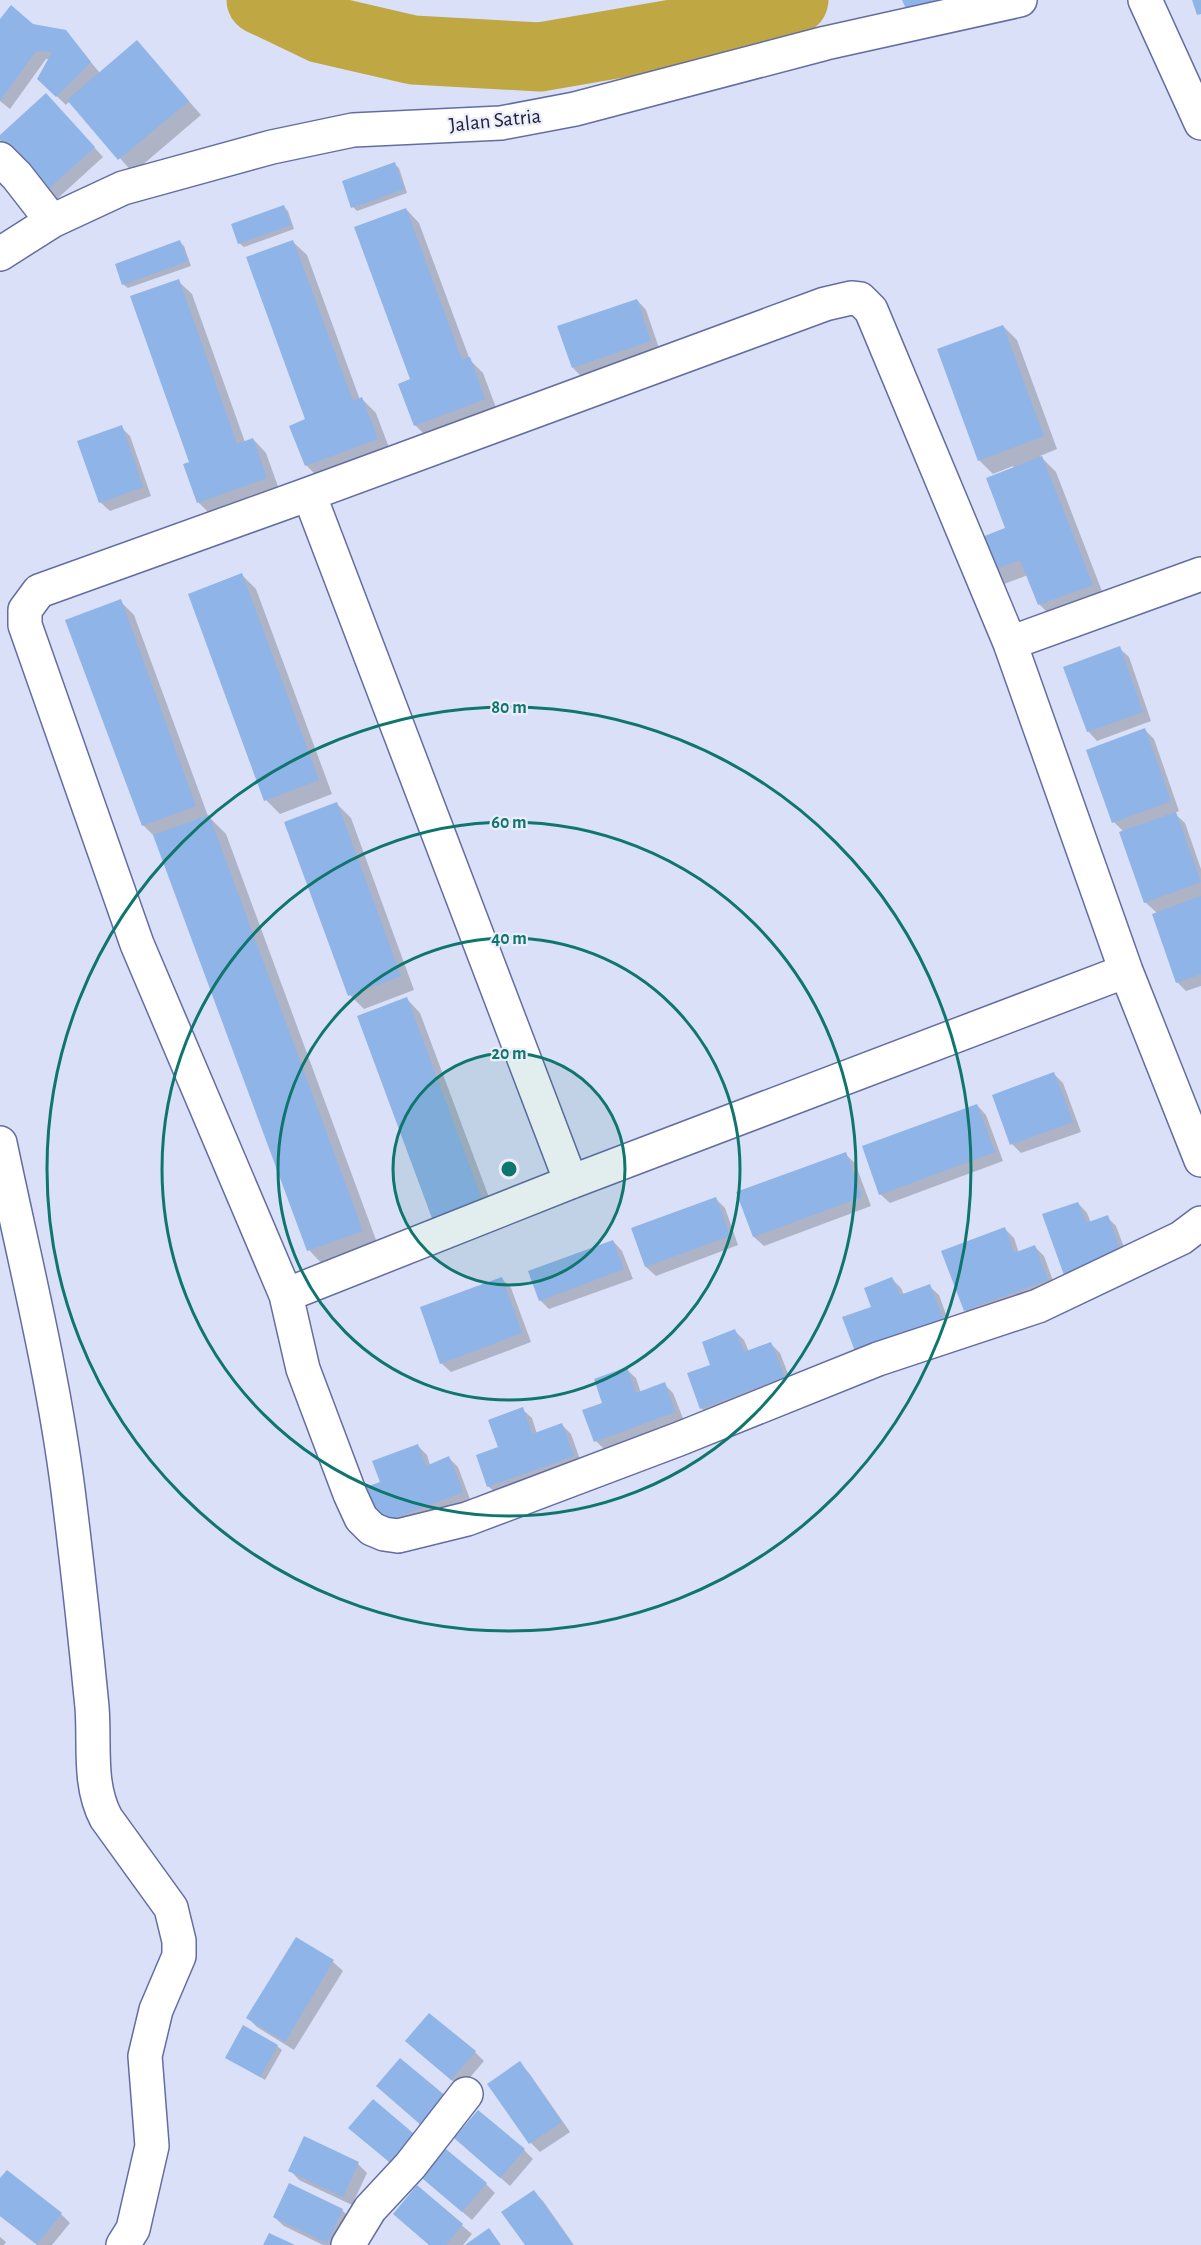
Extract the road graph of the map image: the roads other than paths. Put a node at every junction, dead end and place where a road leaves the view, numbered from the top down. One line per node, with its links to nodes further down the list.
1 (1020, 0): 5 (main road, Jalan Satria)
2 (1145, 0): 3 (main road)
3 (1201, 123)
4 (0, 159): 5 (main road)
5 (52, 221): 6 (main road, Jalan Satria)
6 (0, 254)
7 (309, 494): 9 (main road); 13 (main road); 15 (main road)
8 (1201, 574): 9 (main road)
9 (1010, 643): 10 (main road)
10 (1126, 971): 12 (main road); 13 (main road)
11 (0, 1143): 17 (main road)
12 (1201, 1160)
13 (571, 1182): 15 (main road)
14 (1201, 1223): 15 (main road)
15 (286, 1295)
16 (465, 2094): 18 (main road)
17 (123, 2245)
18 (348, 2245)

